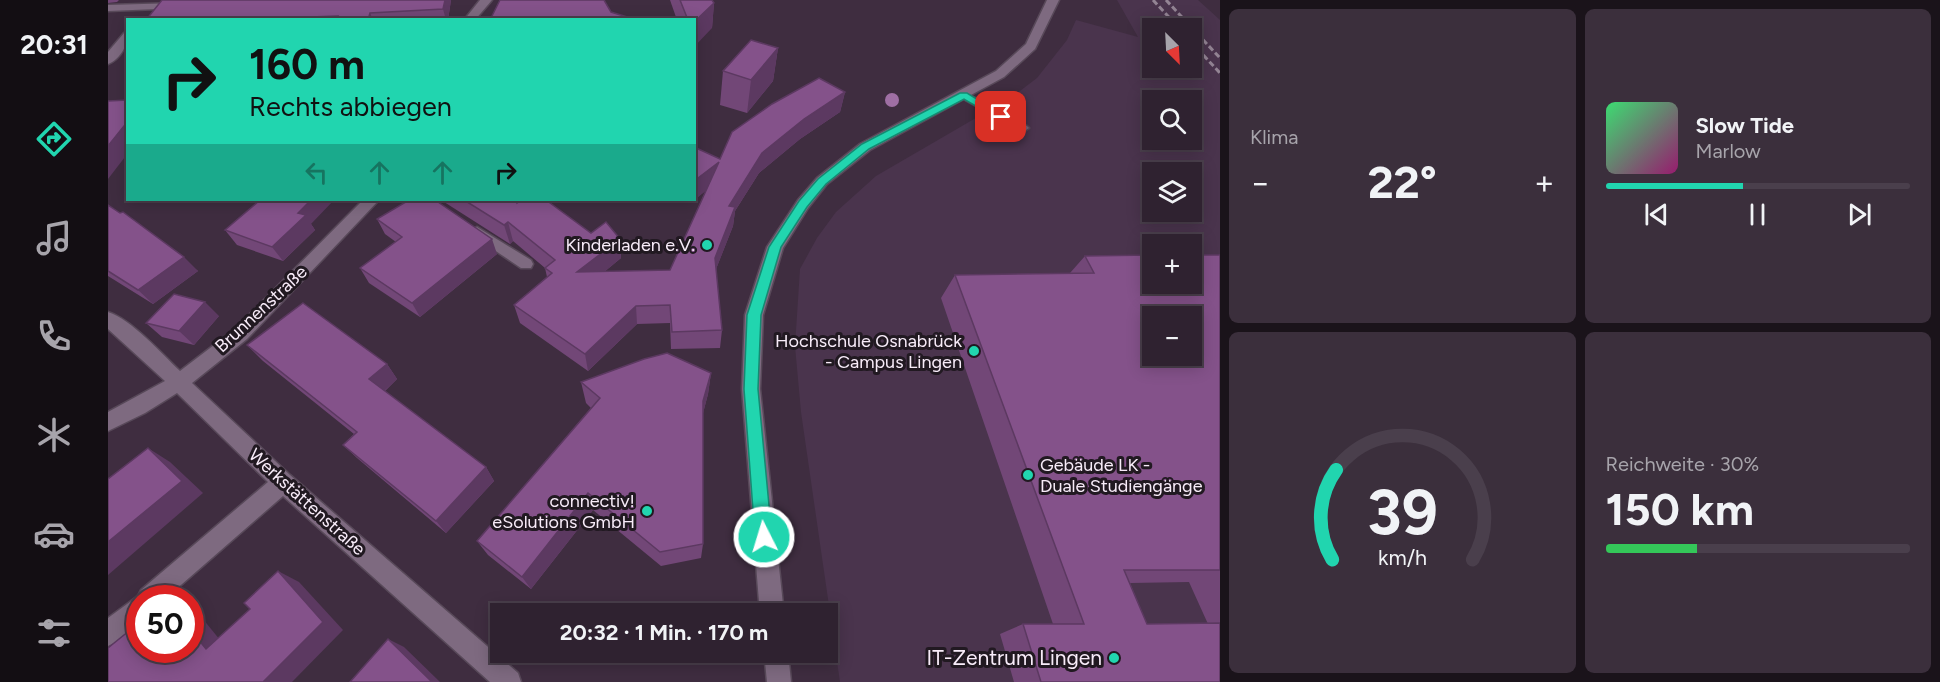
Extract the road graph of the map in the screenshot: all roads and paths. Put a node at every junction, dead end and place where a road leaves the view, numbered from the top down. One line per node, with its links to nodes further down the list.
1 (486, 0): 7 (street)
2 (1053, 0): 10 (street)
3 (194, 6): 4 (street)
4 (151, 7): 5 (street); 6 (street)
5 (108, 8)
6 (142, 18)
7 (471, 18)
8 (126, 38): 9 (street)
9 (108, 60)
10 (964, 95): 11 (lane); 20 (street)
11 (1023, 128)
12 (370, 201): 16 (street, Brunnenstraße)
13 (468, 225): 14 (lane)
14 (525, 264)
15 (108, 319): 16 (street, Werkstättenstraße)
16 (179, 382): 17 (street, Brunnenstraße); 18 (street, Werkstättenstraße)
17 (108, 422)
18 (283, 482): 19 (street); 24 (street, Werkstättenstraße)
19 (164, 585)
20 (771, 603)
21 (126, 619): 22 (street)
22 (108, 634)
23 (777, 663): 25 (street)
24 (509, 682)
25 (779, 682)

